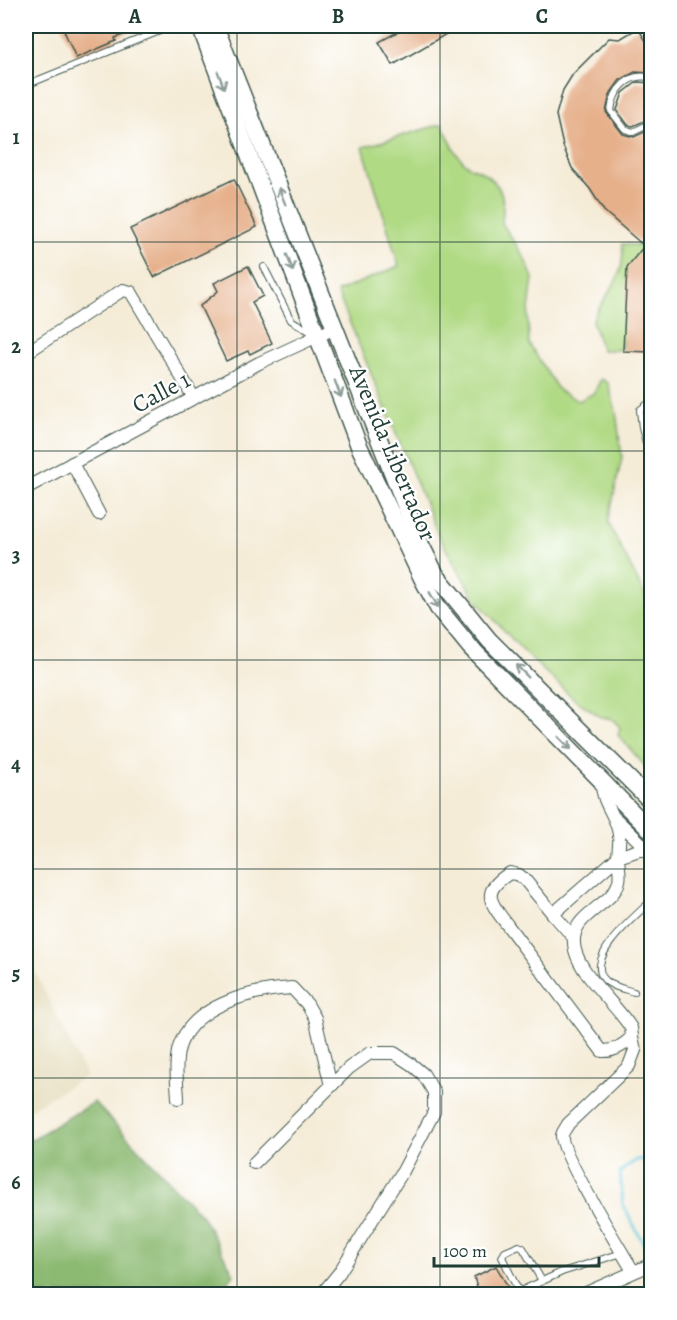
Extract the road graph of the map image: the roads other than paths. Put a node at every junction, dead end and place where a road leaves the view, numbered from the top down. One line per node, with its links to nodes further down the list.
1 (172, 26): 5 (lane)
2 (200, 26): 9 (main road, Avenida Libertador, one-way to 9)
3 (215, 26): 8 (main road, Avenida Libertador, one-way to 3)
4 (651, 78): 6 (lane)
5 (26, 85)
6 (651, 123)
7 (264, 267): 9 (lane)
8 (335, 328): 9 (street, Calle 1); 18 (main road, Avenida Libertador, one-way to 8)
9 (317, 335): 11 (street, Calle 1); 17 (main road, Avenida Libertador, one-way to 17)
10 (26, 353): 11 (street)
11 (194, 398): 13 (street, Calle 1)
12 (651, 404): 14 (lane)
13 (72, 463): 15 (street, Calle 1); 16 (street)
14 (651, 465)
15 (26, 488)
16 (99, 514)
17 (600, 778): 19 (street); 20 (main road, Avenida Libertador)
18 (651, 802)
19 (615, 818): 21 (street); 22 (street)
20 (651, 832)
21 (649, 850): 22 (street)
22 (618, 857): 24 (street); 25 (street)
23 (651, 900): 26 (lane)
24 (553, 914): 25 (street); 27 (street)
25 (574, 938): 27 (street)
26 (634, 992)
27 (632, 1037): 31 (street)
28 (331, 1086): 29 (street); 30 (street); 36 (street)
29 (178, 1098)
30 (254, 1163)
31 (622, 1253): 33 (street); 34 (lane)
32 (651, 1264): 33 (street)
33 (633, 1271): 37 (street)
34 (542, 1281): 35 (lane); 35 (lane)
35 (517, 1293)
36 (322, 1294)
37 (584, 1294)

